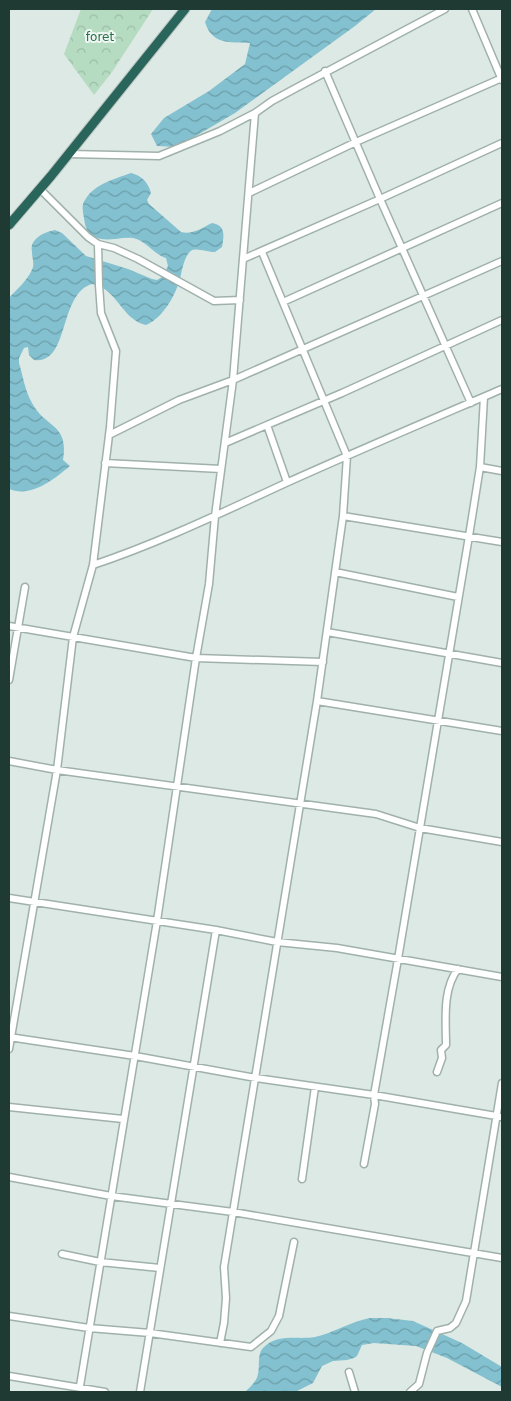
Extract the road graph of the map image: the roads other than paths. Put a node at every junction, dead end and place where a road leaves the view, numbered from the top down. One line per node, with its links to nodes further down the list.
1 (183, 9): 9 (highway)
2 (446, 9): 4 (street)
3 (472, 9): 5 (street)
4 (325, 71): 6 (street); 7 (street)
5 (502, 78): 7 (street)
6 (255, 113): 9 (street); 11 (street)
7 (356, 142): 11 (street); 12 (street)
8 (502, 142): 12 (street)
9 (69, 154): 10 (highway)
10 (40, 189): 14 (highway); 15 (street)
11 (249, 193): 18 (street)
12 (380, 199): 16 (street); 17 (street)
13 (502, 203): 16 (street)
14 (9, 225)
15 (98, 244): 21 (street); 32 (street)
16 (402, 248): 20 (street); 22 (street)
17 (262, 252): 18 (street); 22 (street)
18 (243, 259): 21 (street)
19 (502, 261): 20 (street)
20 (423, 297): 24 (street); 25 (street)
21 (240, 300): 26 (street)
22 (283, 302): 25 (street)
23 (502, 320): 24 (street)
24 (445, 346): 29 (street); 30 (street)
25 (303, 350): 26 (street); 29 (street)
26 (233, 380): 32 (street); 33 (street)
27 (502, 389): 28 (street)
28 (484, 397): 30 (street); 36 (street)
29 (324, 400): 31 (street); 34 (street)
30 (471, 403): 34 (street)
31 (267, 425): 33 (street); 39 (street)
32 (109, 436): 35 (street)
33 (225, 443): 37 (street)
34 (347, 456): 39 (street); 41 (street)
35 (105, 463): 37 (street); 44 (street)
36 (480, 466): 38 (street); 42 (street)
37 (221, 469): 40 (street)
38 (502, 471)
39 (287, 482): 40 (street)
40 (215, 516): 44 (street); 53 (street)
41 (343, 516): 42 (street); 45 (street)
42 (469, 536): 43 (street); 47 (street)
43 (502, 542)
44 (93, 565): 51 (street)
45 (335, 572): 47 (street); 50 (street)
46 (25, 587): 49 (street)
47 (458, 597): 52 (street)
48 (9, 626): 49 (street)
49 (17, 628): 51 (street); 56 (street)
50 (327, 632): 52 (street); 54 (street)
51 (73, 637): 53 (street); 61 (street)
52 (449, 654): 55 (street); 58 (street)
53 (196, 658): 54 (street); 62 (street)
54 (323, 662): 57 (street)
55 (502, 663)
56 (9, 680)
57 (317, 701): 58 (street); 63 (street)
58 (438, 720): 59 (street); 64 (street)
59 (502, 731)
60 (9, 761): 61 (street)
61 (57, 770): 62 (street); 67 (street)
62 (177, 787): 63 (street); 68 (street)
63 (300, 804): 64 (street); 70 (street)
64 (420, 828): 65 (street); 71 (street)
65 (502, 842)
66 (9, 898): 67 (street)
67 (35, 902): 68 (street); 74 (street)
68 (157, 921): 69 (street); 76 (street)
69 (216, 930): 70 (street); 77 (street)
70 (276, 942): 71 (street); 79 (street)
71 (398, 959): 72 (street); 82 (street)
72 (458, 969): 73 (street); 78 (street)
73 (502, 977)
74 (10, 1038): 75 (street); 76 (street)
75 (9, 1049)
76 (135, 1056): 77 (street); 85 (street)
77 (195, 1067): 79 (street); 90 (street)
78 (438, 1072)
79 (256, 1078): 81 (street); 91 (street)
80 (502, 1083): 84 (street)
81 (316, 1087): 82 (street); 88 (street)
82 (374, 1095): 84 (street); 86 (street)
83 (9, 1107): 85 (street)
84 (499, 1117): 93 (street)
85 (123, 1120): 89 (street)
86 (364, 1164)
87 (9, 1177): 89 (street)
88 (302, 1179)
89 (110, 1196): 90 (street); 96 (street)
90 (173, 1204): 91 (street); 97 (street)
91 (233, 1212): 93 (street); 101 (street)
92 (294, 1242): 101 (street)
93 (473, 1253): 95 (street); 108 (street)
94 (62, 1254): 96 (street)
95 (502, 1258)
96 (100, 1262): 97 (street); 99 (street)
97 (160, 1268): 100 (street)
98 (9, 1316): 99 (street)
99 (89, 1328): 100 (street); 104 (street)
100 (150, 1334): 101 (street); 106 (street)
101 (220, 1343)
102 (349, 1372): 107 (street)
103 (9, 1376): 104 (street)
104 (79, 1390): 105 (street)
105 (105, 1392)
106 (140, 1392)
107 (355, 1392)
108 (410, 1392)

